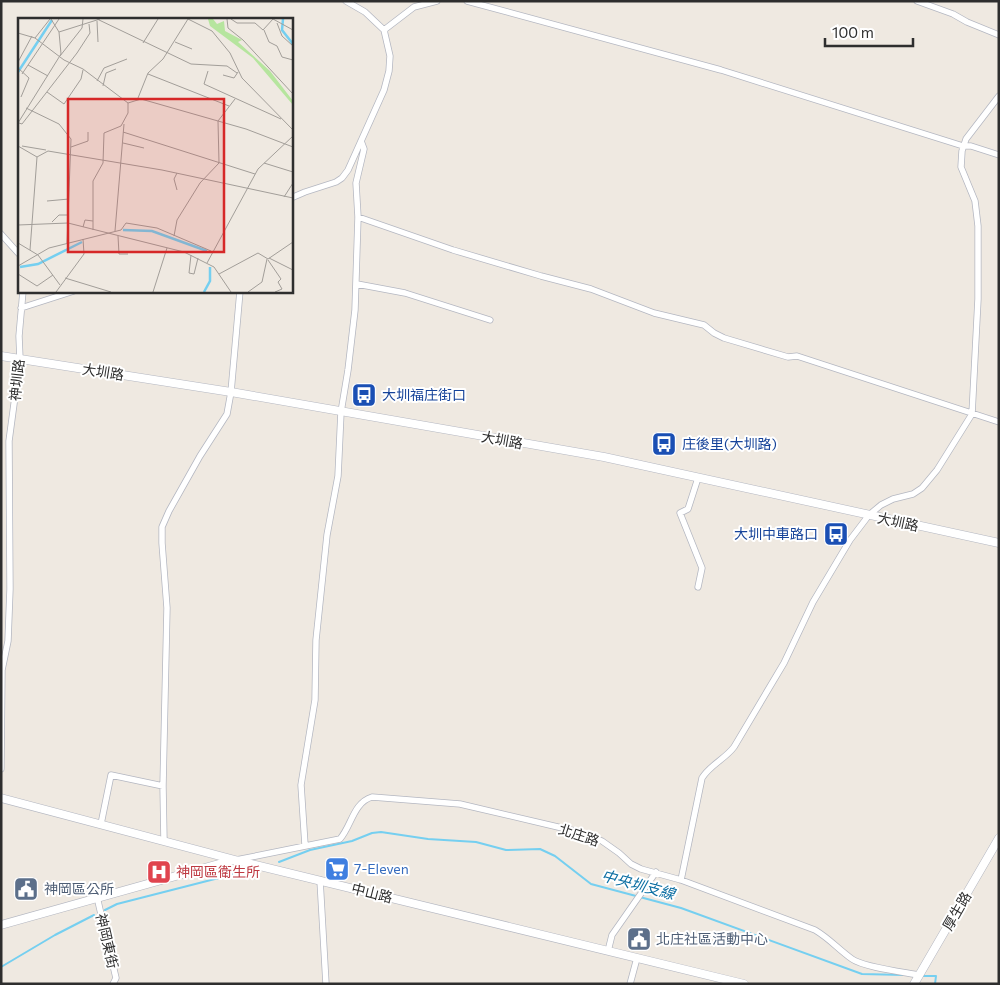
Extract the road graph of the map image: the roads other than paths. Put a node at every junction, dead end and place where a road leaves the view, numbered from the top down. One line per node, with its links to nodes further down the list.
1 (346, 1): 5 (street)
2 (437, 1): 5 (street)
3 (467, 1): 9 (street)
4 (917, 1): 6 (street)
5 (384, 30): 8 (street)
6 (999, 35)
7 (999, 96): 9 (street)
8 (361, 141): 11 (street); 12 (street)
9 (963, 146): 10 (street); 25 (street)
10 (999, 154)
11 (292, 198)
12 (358, 217): 15 (street); 25 (street)
13 (1, 234): 14 (street)
14 (18, 253)
15 (357, 284): 20 (street); 24 (street)
16 (24, 292): 19 (street, 神圳路)
17 (71, 292): 19 (street)
18 (240, 292): 23 (street)
19 (21, 308): 22 (street, 神圳路)
20 (490, 320)
21 (1, 356): 22 (street, 大圳路)
22 (20, 359): 23 (street, 大圳路); 31 (street, 神圳路)
23 (231, 392): 24 (street, 大圳路); 35 (street)
24 (341, 412): 27 (street, 大圳路); 40 (street)
25 (972, 414): 26 (street); 28 (street)
26 (999, 422)
27 (698, 478): 28 (street, 大圳路); 30 (street)
28 (869, 515): 29 (street, 大圳路); 44 (street)
29 (999, 543)
30 (698, 587)
31 (5, 641): 32 (street, 神圳路)
32 (2, 670): 33 (street, 神圳路)
33 (2, 743): 34 (street, 神圳路)
34 (1, 769)
35 (163, 786): 37 (street); 39 (street)
36 (1, 798): 37 (street, 中山路)
37 (101, 824): 39 (street, 中山路)
38 (999, 838): 49 (street, 厚生路)
39 (164, 841): 41 (street, 中山路)
40 (305, 845): 41 (street, 北庄路); 42 (street, 北庄路)
41 (235, 860): 43 (street, 中山路); 45 (street)
42 (656, 872): 44 (street, 北庄路); 47 (street)
43 (320, 880): 47 (street, 中山路); 51 (street)
44 (681, 880): 49 (street, 北庄路)
45 (97, 897): 46 (street); 50 (street, 神岡東街)
46 (1, 925)
47 (608, 951): 48 (street, 中山路)
48 (637, 958): 52 (street); 53 (street, 中山路)
49 (919, 975): 54 (street, 厚生路)
50 (113, 984)
51 (326, 984)
52 (630, 984)
53 (744, 984)
54 (914, 984)

